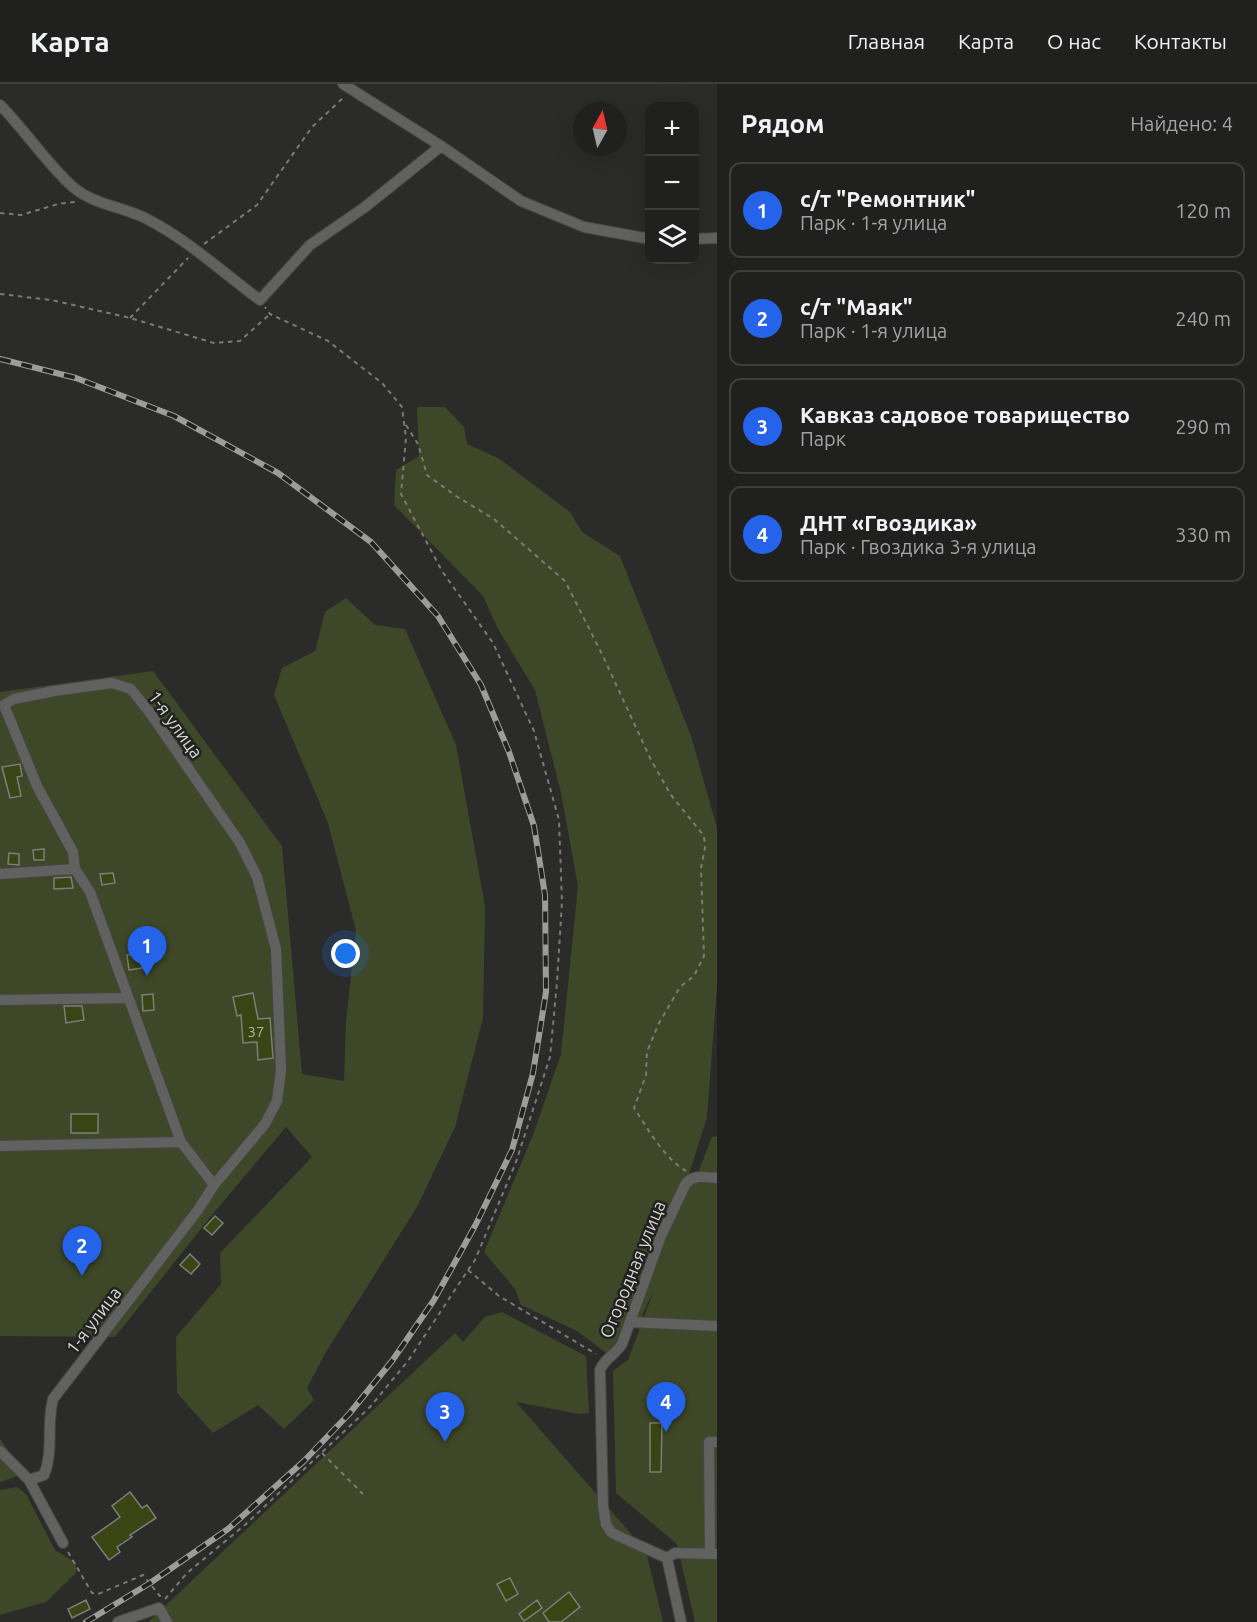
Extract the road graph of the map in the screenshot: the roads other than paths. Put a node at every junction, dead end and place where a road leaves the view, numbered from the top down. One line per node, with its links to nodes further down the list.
1 (348, 87): 3 (street)
2 (0, 105): 3 (street)
3 (441, 146): 4 (street)
4 (645, 238)
5 (717, 238): 6 (street)
6 (699, 239)
7 (75, 869): 8 (street); 9 (street, 1-я улица); 14 (street, 1-я улица)
8 (0, 874)
9 (128, 998): 10 (street); 11 (street, 1-я улица)
10 (0, 1000)
11 (181, 1142): 12 (street); 14 (street, 1-я улица)
12 (0, 1146)
13 (717, 1178): 15 (street, Огородная улица)
14 (214, 1185): 19 (street, 1-я улица)
15 (630, 1322): 16 (street); 22 (street, Огородная улица)
16 (717, 1326)
17 (717, 1442): 21 (street)
18 (0, 1451): 19 (street)
19 (29, 1480): 20 (street)
20 (63, 1543)
21 (713, 1554): 22 (street)
22 (667, 1558): 25 (street)
23 (118, 1622): 24 (street)
24 (166, 1622)
25 (681, 1622)

